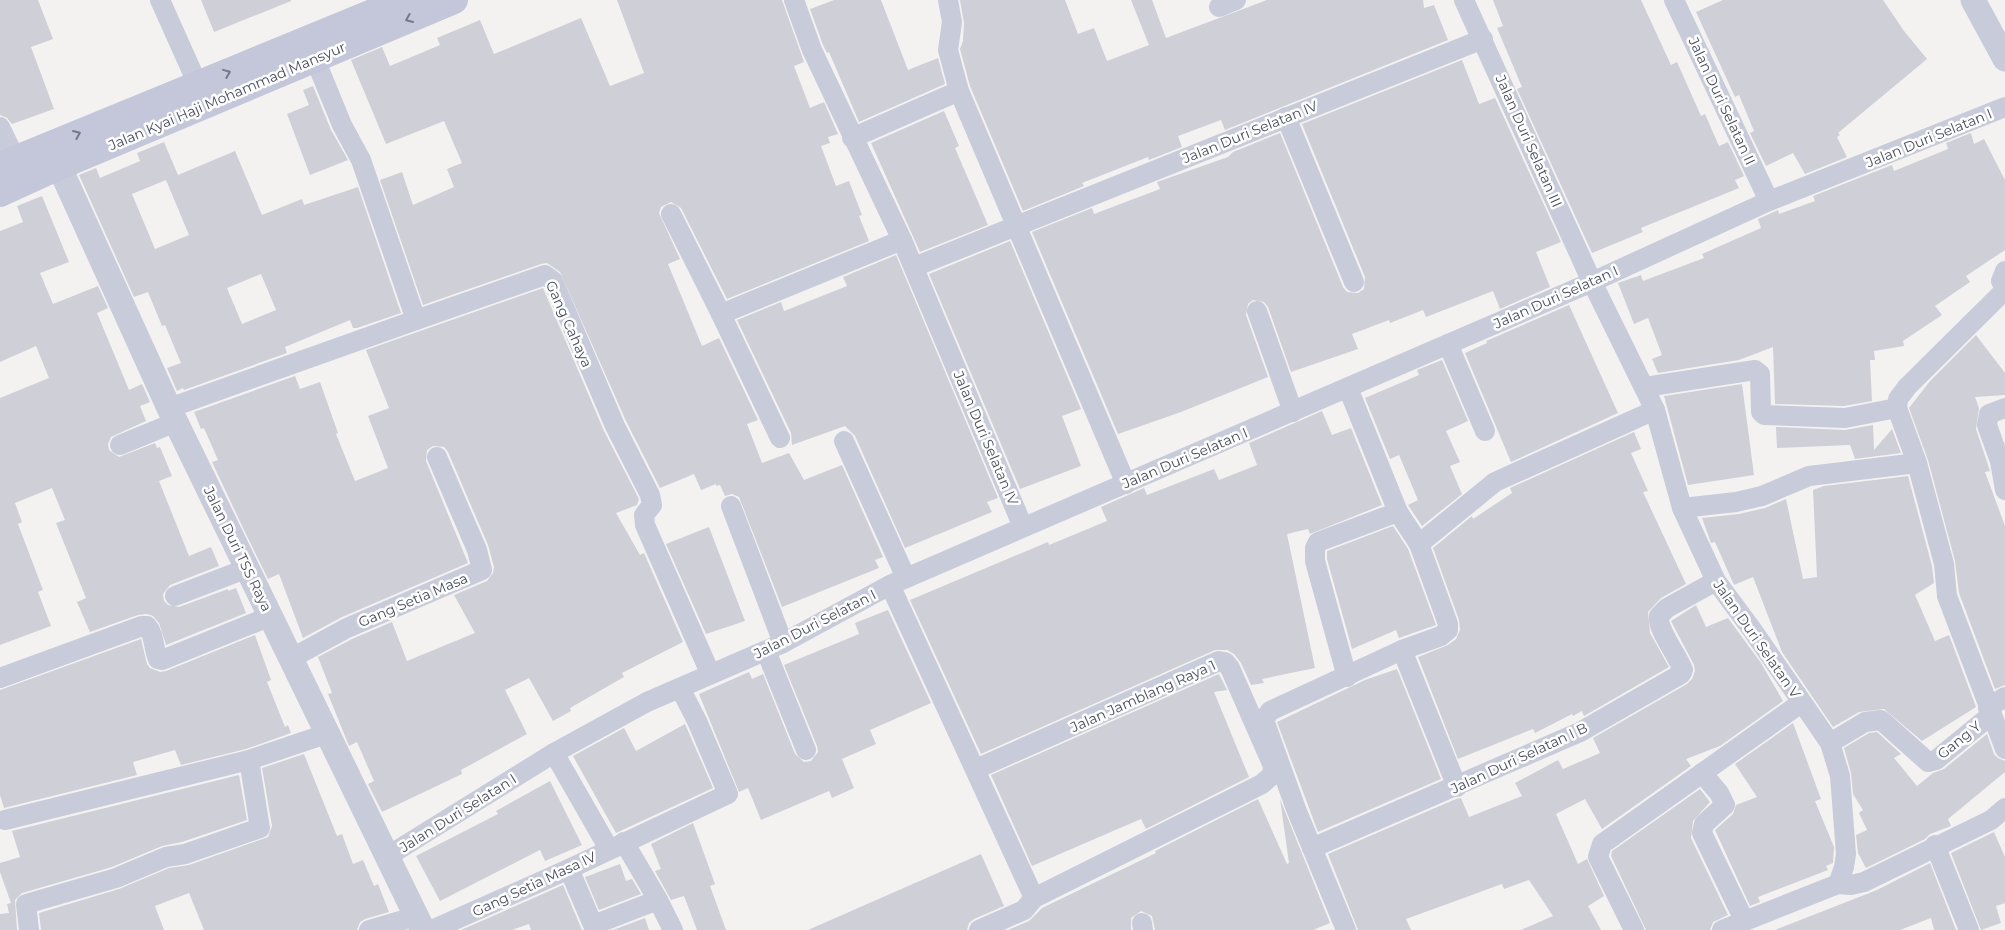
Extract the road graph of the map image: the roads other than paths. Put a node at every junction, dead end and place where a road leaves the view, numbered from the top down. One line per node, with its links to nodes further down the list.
1 (160, 0): 12 (street)
2 (404, 0): 12 (main road, Jalan Kyai Haji Mohammad Mansyur, one-way to 2)
3 (454, 0): 10 (main road, Jalan Kyai Haji Mohammad Mansyur, one-way to 10)
4 (794, 0): 17 (street, Jalan Duri Selatan IV)
5 (948, 0): 13 (street)
6 (1464, 0): 9 (street, Jalan Duri Selatan III)
7 (1674, 0): 21 (street, Jalan Duri Selatan II)
8 (1973, 0): 11 (street)
9 (1483, 39): 15 (street, Jalan Duri Selatan IV); 28 (street, Jalan Duri Selatan III)
10 (315, 59): 18 (main road, Jalan Kyai Haji Mohammad Mansyur); 32 (street)
11 (2005, 59)
12 (198, 85): 18 (main road, Jalan Kyai Haji Mohammad Mansyur, one-way to 12)
13 (959, 91): 17 (street); 23 (street)
14 (2005, 107): 21 (street, Jalan Duri Selatan I)
15 (1286, 117): 23 (street, Jalan Duri Selatan IV); 27 (street)
16 (0, 127): 19 (street)
17 (852, 138): 24 (street, Jalan Duri Selatan IV)
18 (54, 156): 19 (main road, Jalan Kyai Haji Mohammad Mansyur); 40 (street, Jalan Duri TSS Raya)
19 (14, 169): 20 (main road, Jalan Kyai Haji Mohammad Mansyur)
20 (0, 193)
21 (1769, 202): 28 (street, Jalan Duri Selatan I)
22 (670, 214): 31 (street)
23 (1017, 225): 25 (street, Jalan Duri Selatan IV); 47 (street)
24 (902, 240): 25 (street, Jalan Duri Selatan IV); 31 (street)
25 (914, 267): 52 (street, Jalan Duri Selatan IV)
26 (2005, 271): 29 (street)
27 (1354, 282)
28 (1592, 282): 33 (street, Jalan Duri Selatan I); 34 (street, Jalan Duri Selatan V)
29 (2005, 289): 36 (street)
30 (1257, 311): 39 (street)
31 (721, 314): 42 (street)
32 (416, 320): 40 (street); 62 (street, Gang Cahaya)
33 (1448, 344): 35 (street, Jalan Duri Selatan I); 41 (street)
34 (1645, 387): 36 (street); 38 (street, Jalan Duri Selatan V)
35 (1348, 388): 39 (street, Jalan Duri Selatan I); 51 (street)
36 (1897, 408): 46 (street)
37 (2005, 408): 48 (street)
38 (1655, 410): 50 (street, Jalan Duri Selatan V); 53 (street)
39 (1293, 412): 47 (street, Jalan Duri Selatan I)
40 (172, 415): 44 (street); 54 (street, Jalan Duri TSS Raya)
41 (1485, 431)
42 (780, 438)
43 (844, 441): 56 (street)
44 (120, 445)
45 (438, 457): 61 (street, Gang Setia Masa)
46 (1917, 463): 50 (street); 68 (street)
47 (1126, 484): 52 (street, Jalan Duri Selatan I)
48 (2005, 490)
49 (731, 506): 59 (street)
50 (1682, 508): 55 (street, Jalan Duri Selatan V)
51 (1398, 512): 53 (street); 63 (street)
52 (1023, 527): 56 (street, Jalan Duri Selatan I)
53 (1419, 544): 60 (street)
54 (248, 568): 57 (street); 58 (street, Jalan Duri TSS Raya)
55 (1716, 581): 67 (street, Jalan Duri Selatan V); 77 (street, Jalan Duri Selatan I B)
56 (898, 582): 59 (street, Jalan Duri Selatan I); 75 (street)
57 (175, 596)
58 (271, 616): 61 (street, Jalan Duri TSS Raya); 64 (street)
59 (775, 647): 62 (street, Jalan Duri Selatan I); 72 (street)
60 (1402, 650): 63 (street); 77 (street)
61 (290, 659): 69 (street, Jalan Duri TSS Raya)
62 (710, 673): 65 (street, Jalan Duri Selatan I)
63 (1347, 677): 82 (street)
64 (0, 678)
65 (680, 688): 73 (street, Jalan Duri Selatan I); 81 (street, Gang Setia Masa IV)
66 (2005, 697): 68 (street)
67 (1801, 703): 70 (street, Jalan Duri Selatan V); 76 (street)
68 (1989, 712): 70 (street, Gang Y); 71 (street)
69 (326, 734): 74 (street); 83 (street, Jalan Duri TSS Raya)
70 (1830, 743): 85 (street, Jalan Duri Selatan V)
71 (2005, 749)
72 (806, 750)
73 (554, 752): 81 (street, Gang Setia Masa IV); 83 (street, Jalan Duri Selatan I)
74 (249, 760): 79 (street); 90 (street)
75 (976, 769): 86 (street); 86 (street, Jalan Jamblang Raya 1)
76 (1702, 773): 88 (street); 95 (street)
77 (1457, 787): 82 (street, Jalan Duri Selatan I B)
78 (2005, 808): 80 (street)
79 (5, 820)
80 (1936, 845): 85 (street); 97 (street)
81 (616, 846): 84 (street, Gang Setia Masa IV); 87 (street)
82 (1312, 848): 94 (street)
83 (388, 856): 89 (street, Jalan Duri TSS Raya)
84 (569, 869): 87 (street); 89 (street, Gang Setia Masa IV)
85 (1838, 884): 88 (street)
86 (1034, 898): 93 (street, Jalan Jamblang Raya 1)
87 (658, 900): 92 (street)
88 (1744, 920): 96 (street)
89 (424, 925): 91 (street, Gang Setia Masa IV)
90 (29, 930)
91 (369, 930)
92 (673, 930)
93 (979, 930)
94 (1346, 930)
95 (1634, 930)
96 (1722, 930)
97 (1969, 930)

